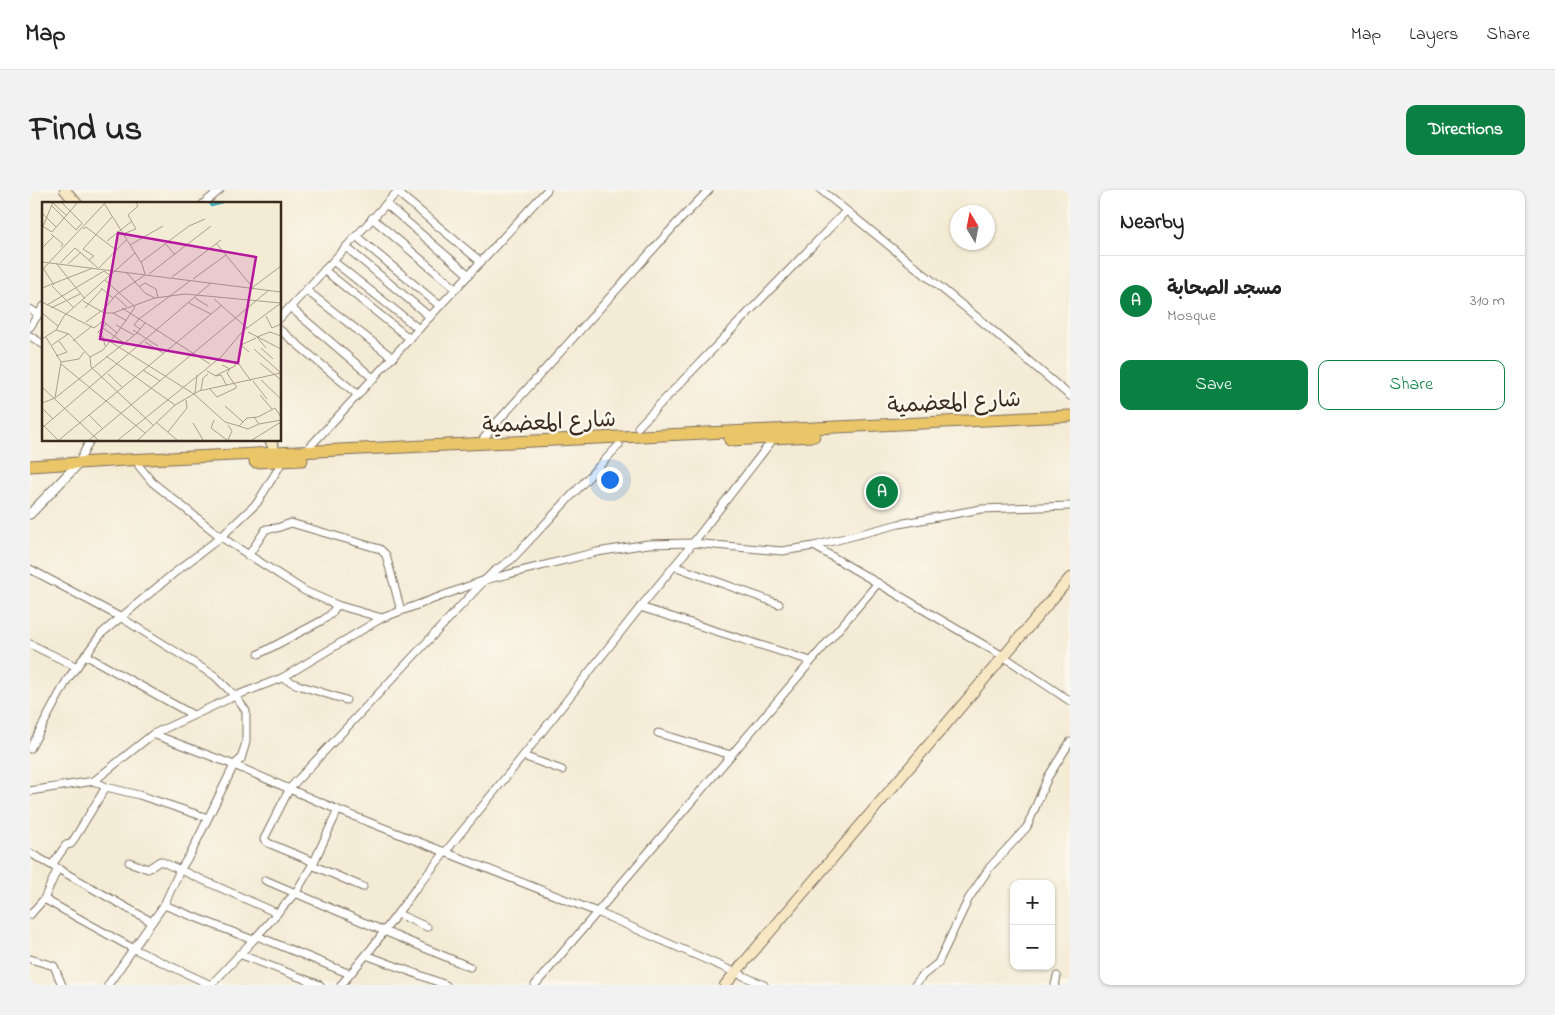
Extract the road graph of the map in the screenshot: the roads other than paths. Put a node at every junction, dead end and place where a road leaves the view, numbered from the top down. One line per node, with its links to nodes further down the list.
1 (65, 190): 7 (main road)
2 (220, 190): 8 (street)
3 (547, 190): 15 (street)
4 (709, 190): 44 (street)
5 (821, 190): 10 (street)
6 (398, 191): 9 (street); 15 (street)
7 (75, 202)
8 (206, 202)
9 (386, 204): 11 (street); 17 (street)
10 (846, 211): 36 (street); 39 (street)
11 (372, 218): 12 (street); 18 (street)
12 (356, 236): 13 (street); 20 (street)
13 (346, 247): 14 (street); 26 (street)
14 (333, 261): 16 (street); 28 (street)
15 (481, 262): 17 (street)
16 (324, 270): 19 (street); 31 (street)
17 (469, 274): 18 (street)
18 (456, 289): 20 (street)
19 (306, 290): 21 (street); 33 (street)
20 (440, 306): 26 (street)
21 (290, 307): 25 (street); 34 (street)
22 (30, 309): 24 (street)
23 (42, 309): 24 (street)
24 (38, 314): 27 (street)
25 (281, 317)
26 (430, 317): 28 (street)
27 (30, 327)
28 (419, 329): 31 (street)
29 (281, 331): 35 (street)
30 (30, 336): 32 (street)
31 (410, 339): 33 (street)
32 (42, 344)
33 (393, 358): 34 (street)
34 (374, 379): 35 (street)
35 (358, 395): 46 (street)
36 (1070, 396)
37 (1070, 416): 40 (main road, شارع المعضمية)
38 (1070, 423): 40 (main road, شارع المعضمية)
39 (638, 427)
40 (788, 433): 41 (main road, شارع المعضمية); 44 (main road, شارع المعضمية)
41 (774, 438): 45 (main road, شارع المعضمية); 56 (street)
42 (89, 441): 51 (street)
43 (271, 441): 47 (main road)
44 (479, 444): 46 (main road, شارع المعضمية)
45 (619, 445): 47 (main road, شارع المعضمية); 62 (street)
46 (305, 452): 47 (main road, شارع المعضمية)
47 (279, 457): 48 (main road, شارع المعضمية); 50 (main road, شارع المعضمية); 55 (street)
48 (127, 463): 50 (main road, شارع المعضمية); 51 (main road, شارع المعضمية)
49 (30, 466): 51 (main road, شارع المعضمية)
50 (139, 466): 55 (street)
51 (74, 467): 52 (main road, شارع المعضمية); 54 (street)
52 (30, 472)
53 (1070, 506): 57 (street)
54 (30, 513)
55 (221, 537): 58 (street); 68 (street)
56 (693, 543): 57 (street); 59 (street); 62 (street)
57 (814, 546): 63 (street)
58 (248, 556): 65 (street); 67 (street)
59 (674, 566): 64 (street); 66 (street)
60 (30, 569): 68 (street)
61 (1070, 578): 73 (main road)
62 (485, 580): 67 (street); 91 (street)
63 (878, 583): 73 (street); 74 (street)
64 (779, 604)
65 (337, 605): 69 (street); 71 (street)
66 (640, 607): 74 (street); 86 (street)
67 (401, 611): 69 (street)
68 (120, 617): 72 (street); 77 (street)
69 (382, 618): 76 (street)
70 (30, 644): 75 (street)
71 (259, 654)
72 (85, 655): 75 (street); 80 (street)
73 (1003, 656): 79 (street); 119 (main road)
74 (811, 661): 85 (street)
75 (77, 667): 84 (street)
76 (282, 678): 77 (street); 78 (street)
77 (234, 696): 80 (street); 87 (street)
78 (346, 700)
79 (1070, 701)
80 (193, 716): 82 (street)
81 (658, 733): 85 (street)
82 (153, 734): 87 (street); 89 (street)
83 (1070, 742): 131 (street)
84 (30, 749)
85 (731, 755): 106 (street)
86 (523, 756): 88 (street); 95 (street)
87 (234, 765): 91 (street); 94 (street)
88 (562, 770)
89 (94, 781): 90 (street); 92 (street)
90 (106, 787): 94 (street); 99 (street)
91 (290, 788): 93 (street); 98 (street)
92 (30, 791)
93 (338, 810): 95 (street); 98 (street)
94 (208, 818): 100 (street)
95 (445, 852): 106 (street); 108 (street)
96 (30, 853): 99 (street)
97 (129, 862): 100 (street)
98 (313, 863): 102 (street); 103 (street)
99 (55, 867): 104 (street); 110 (street)
100 (180, 870): 105 (street); 107 (street)
101 (265, 880): 103 (street)
102 (363, 887)
103 (296, 892): 107 (street); 112 (street)
104 (44, 899): 109 (street); 114 (street)
105 (164, 905): 110 (street); 113 (street)
106 (597, 912): 119 (street); 128 (street)
107 (277, 913): 113 (street)
108 (398, 914): 111 (street); 112 (street)
109 (30, 915)
110 (152, 922): 114 (street)
111 (427, 926)
112 (384, 931): 116 (street); 118 (street)
113 (255, 938): 115 (street); 120 (street)
114 (134, 949): 123 (street); 124 (street)
115 (239, 954): 124 (street); 125 (street)
116 (366, 955): 120 (street); 127 (street)
117 (30, 958): 122 (street)
118 (470, 967)
119 (735, 973): 129 (main road); 130 (street)
120 (350, 974): 126 (street)
121 (1057, 976): 132 (street)
122 (62, 985)
123 (108, 985)
124 (211, 985)
125 (320, 985)
126 (341, 985)
127 (446, 985)
128 (535, 985)
129 (725, 985)
130 (764, 985)
131 (915, 985)
132 (1055, 985)

